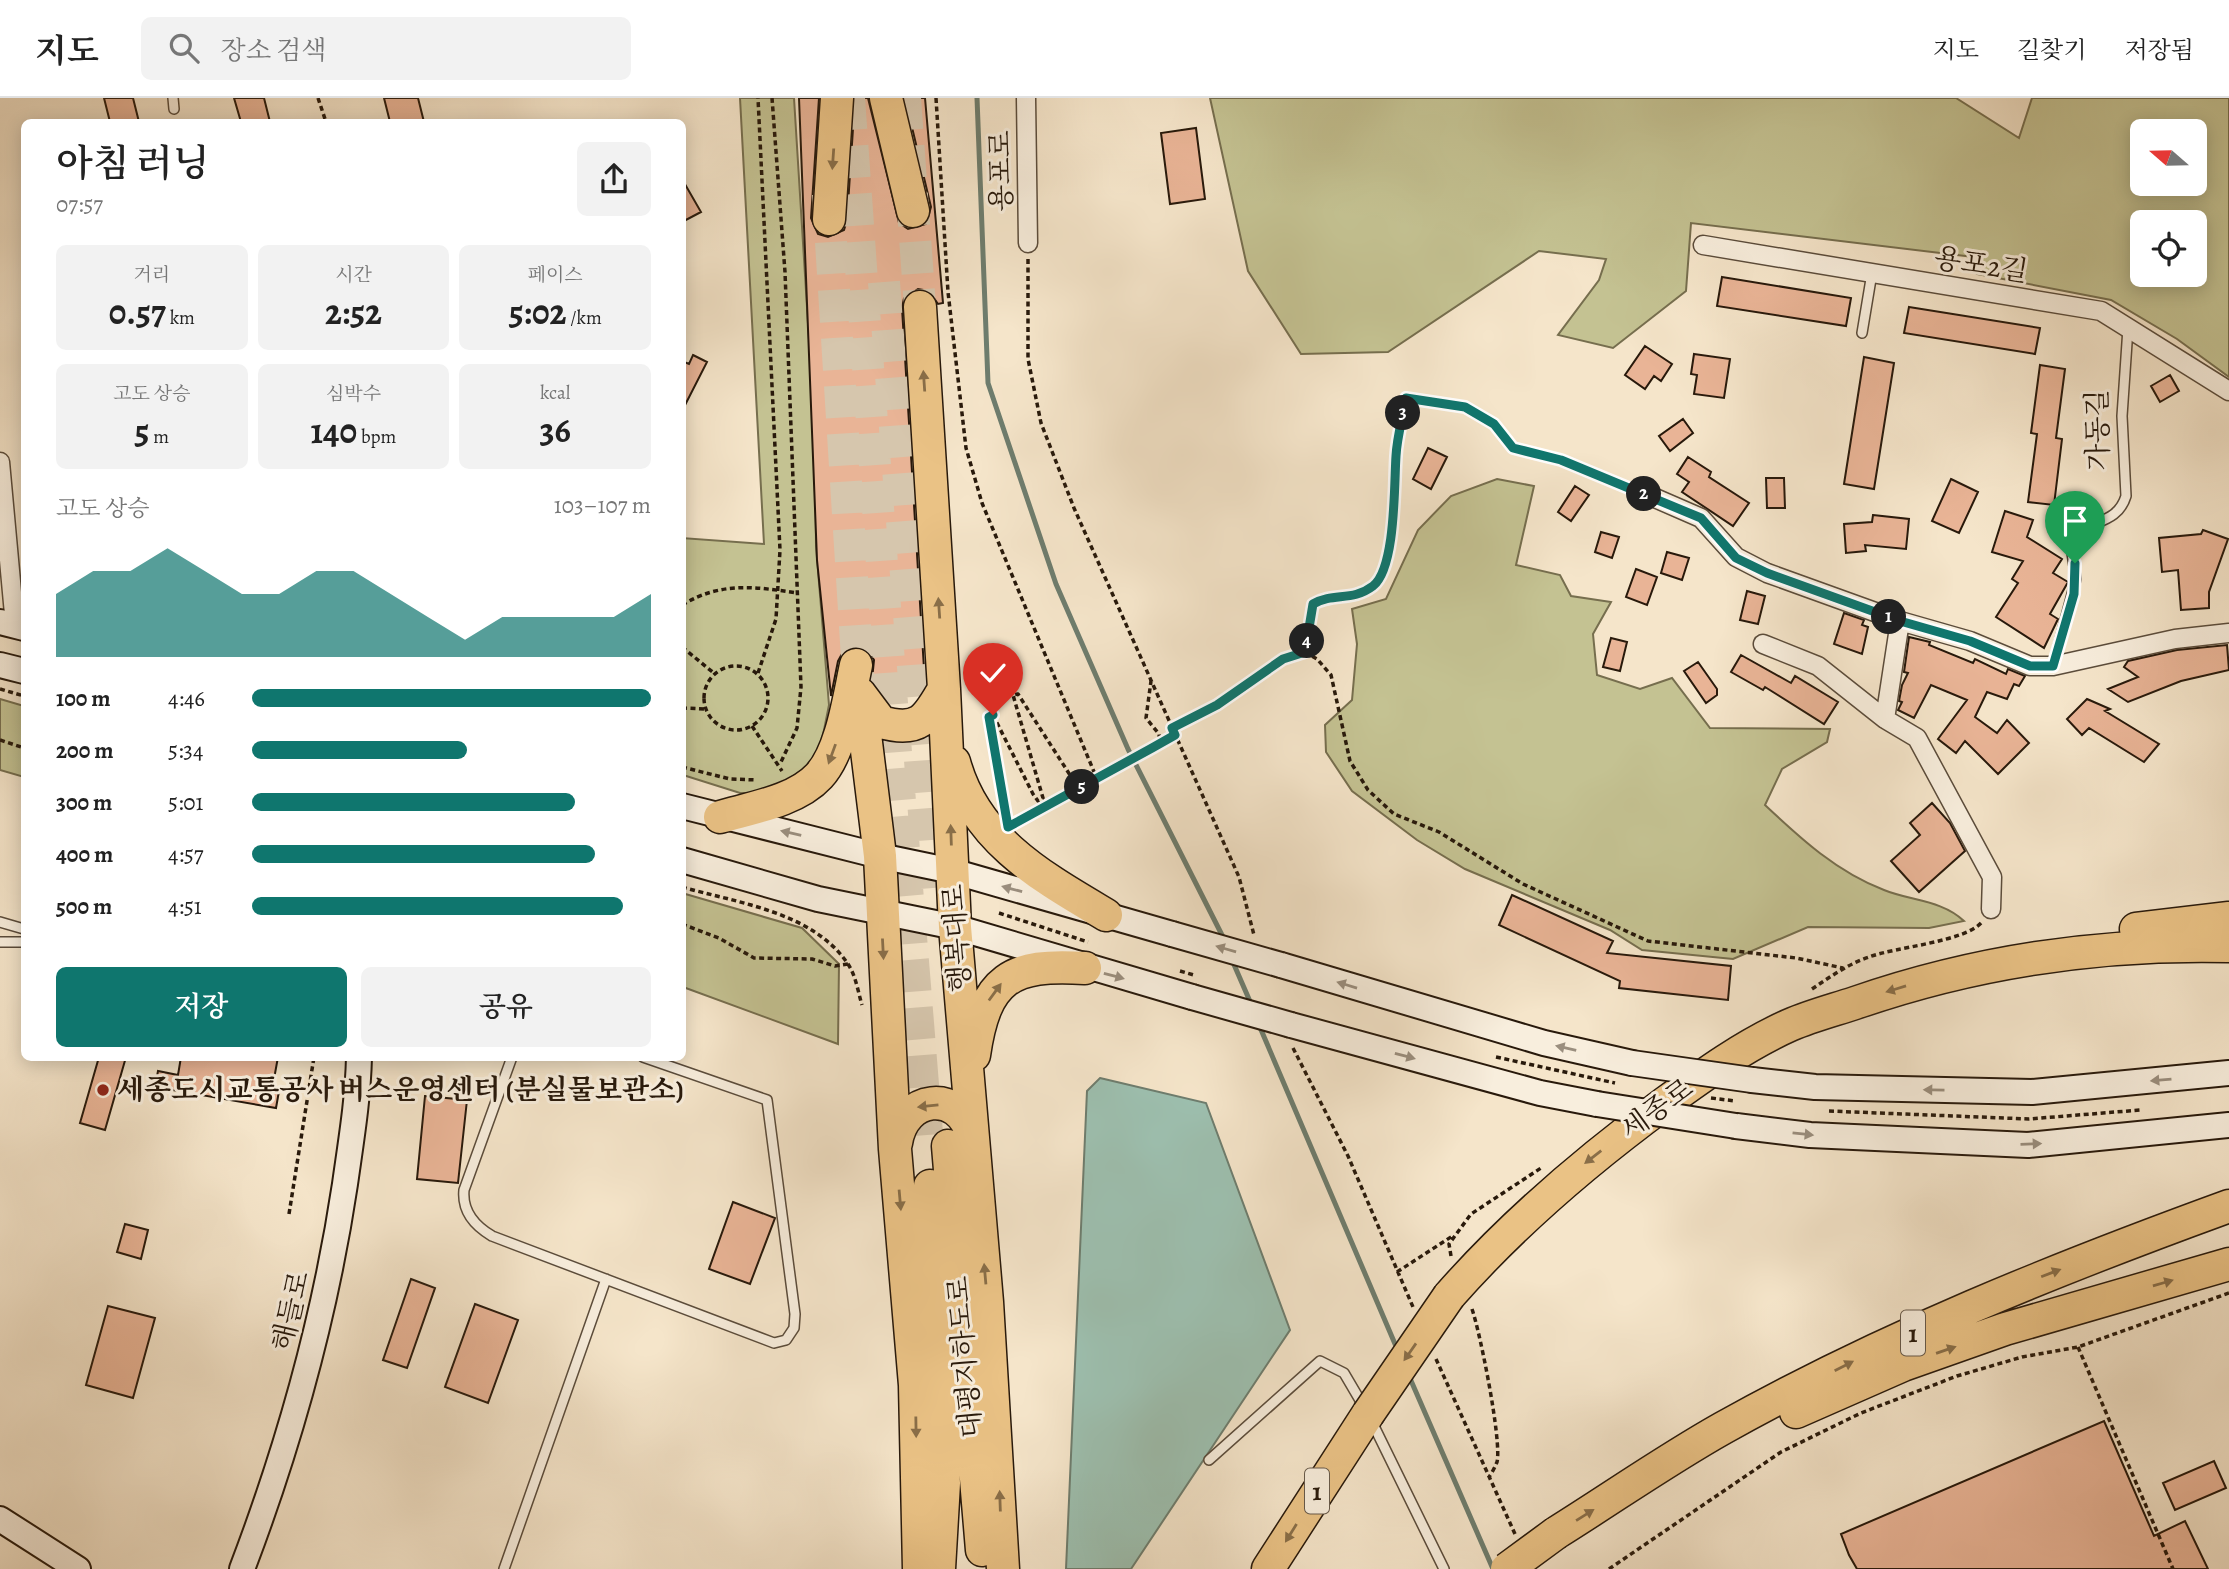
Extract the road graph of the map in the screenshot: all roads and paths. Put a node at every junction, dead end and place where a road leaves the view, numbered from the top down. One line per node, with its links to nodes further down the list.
1 (173, 98): 9 (lane)
2 (318, 98): 10 (path)
3 (758, 98): 22 (path)
4 (772, 98): 23 (path)
5 (837, 98): 12 (highway, one-way to 12)
6 (886, 98): 11 (highway)
7 (936, 98): 54 (path)
8 (1026, 98): 13 (street, 용포로)
9 (174, 109)
10 (326, 119)
11 (913, 211)
12 (830, 219)
13 (1028, 243): 37 (path)
14 (1703, 245): 15 (street, 용포2길)
15 (1872, 273): 17 (street, 용포2길); 18 (lane)
16 (920, 307): 39 (highway, 행복대로, one-way to 16)
17 (2128, 327): 19 (street, 용포2길); 32 (lane, 가동길)
18 (1862, 333)
19 (2229, 391)
20 (0, 462): 26 (street)
21 (1648, 495): 25 (street); 30 (path)
22 (780, 590): 23 (path); 24 (path); 34 (path)
23 (798, 593): 51 (path)
24 (686, 603)
25 (1900, 621): 32 (street); 43 (street)
26 (13, 625)
27 (2229, 633): 32 (street)
28 (1763, 644): 43 (street)
29 (686, 650): 35 (path)
30 (1305, 652): 45 (path); 80 (path)
31 (0, 665): 33 (street)
32 (2053, 666)
33 (21, 670)
34 (758, 673): 35 (path); 44 (path)
35 (715, 674): 42 (path)
36 (858, 679): 39 (highway); 59 (highway, one-way to 59); 61 (highway)
37 (1152, 679): 45 (path); 49 (path)
38 (0, 689): 40 (path)
39 (944, 689): 46 (highway, 행복대로)
40 (21, 695)
41 (686, 708): 42 (path)
42 (706, 709): 44 (path)
43 (1885, 719): 65 (street)
44 (752, 726): 51 (path)
45 (1172, 728): 47 (path)
46 (947, 735): 63 (highway, 행복대로, one-way to 46); 67 (highway)
47 (1175, 735): 49 (path); 74 (path)
48 (0, 740): 50 (path)
49 (1160, 743): 54 (path)
50 (21, 747)
51 (780, 764): 53 (path)
52 (686, 768): 55 (path)
53 (784, 777)
54 (1097, 779): 56 (path)
55 (765, 780)
56 (1079, 789): 58 (path); 60 (path)
57 (686, 807): 59 (street)
58 (1006, 813)
59 (720, 817): 61 (street, one-way to 59)
60 (1008, 827)
61 (880, 856): 63 (street); 66 (highway)
62 (686, 861): 66 (street)
63 (952, 870): 67 (street, one-way to 63); 71 (highway, 행복대로)
64 (686, 888): 73 (path)
65 (1991, 909)
66 (882, 915): 71 (street); 93 (highway, one-way to 93)
67 (1106, 915): 88 (street, one-way to 67, bridge)
68 (2229, 918): 81 (highway)
69 (0, 922): 72 (lane)
70 (686, 926): 78 (path)
71 (955, 927): 79 (street); 90 (highway, 행복대로)
72 (21, 928)
73 (817, 935)
74 (1255, 940)
75 (0, 942): 76 (lane)
76 (21, 942)
77 (2229, 946): 81 (highway, 세종로 / 1)
78 (848, 964)
79 (1085, 968): 82 (street, one-way to 82, bridge); 90 (highway, one-way to 79)
80 (1843, 968)
81 (1962, 970): 101 (highway, 세종로 / 1, one-way to 101)
82 (1291, 1033): 91 (street, one-way to 91, bridge); 98 (path)
83 (1492, 1056): 89 (path)
84 (313, 1061): 95 (path)
85 (359, 1061): 112 (street, 해들로)
86 (511, 1061): 99 (lane)
87 (654, 1061): 99 (lane)
88 (2229, 1073)
89 (1617, 1083)
90 (969, 1105): 92 (highway, 행복대로)
91 (2229, 1125)
92 (949, 1143): 93 (highway, one-way to 93); 115 (highway, 대평지하도로); 116 (highway, 대평지하도로); 117 (highway, 행복대로, one-way to 92)
93 (895, 1149): 114 (highway, one-way to 114)
94 (2229, 1206): 108 (highway, 1, one-way to 94)
95 (289, 1214)
96 (1457, 1233): 98 (path)
97 (2229, 1264): 108 (highway, one-way to 97)
98 (1397, 1272): 102 (path)
99 (606, 1279): 113 (lane)
100 (2229, 1293): 103 (path)
101 (1460, 1302): 105 (highway, 세종로 / 1, one-way to 105, bridge); 107 (path)
102 (1413, 1308)
103 (2078, 1348): 120 (path); 121 (path)
104 (1435, 1356): 107 (path)
105 (1368, 1414): 106 (lane); 118 (highway, 세종로 / 1, one-way to 118); 119 (lane)
106 (1209, 1460)
107 (1489, 1477): 110 (path)
108 (1614, 1497): 110 (highway, 1, one-way to 108, bridge)
109 (0, 1519): 111 (street)
110 (1513, 1558)
111 (61, 1564)
112 (242, 1569)
113 (504, 1569)
114 (919, 1569)
115 (939, 1569)
116 (984, 1569)
117 (1003, 1569)
118 (1268, 1569)
119 (1444, 1569)
120 (1609, 1569)
121 (2174, 1569)

